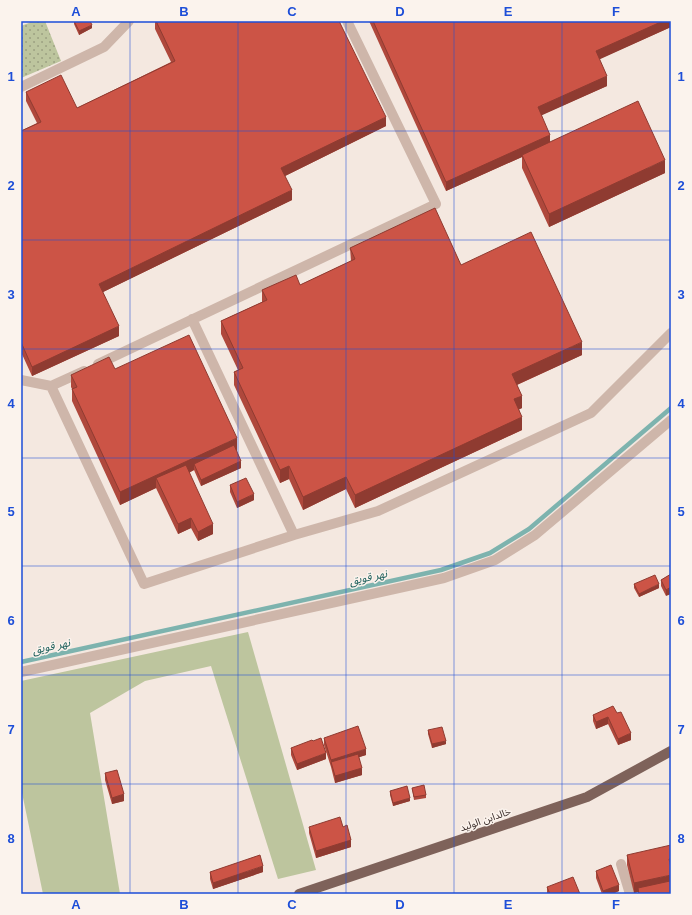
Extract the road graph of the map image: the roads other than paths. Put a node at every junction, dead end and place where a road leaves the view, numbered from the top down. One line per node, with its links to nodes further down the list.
1 (129, 21): 3 (street)
2 (347, 21): 4 (street)
3 (21, 87)
4 (192, 319): 7 (street); 9 (street)
5 (671, 333): 9 (street)
6 (21, 380): 7 (street)
7 (51, 386): 9 (street)
8 (671, 420): 10 (street)
9 (294, 535)
10 (21, 672)
11 (671, 751): 13 (main road, خالدابن الوليد)
12 (621, 864): 14 (street)
13 (299, 894)
14 (630, 894)

